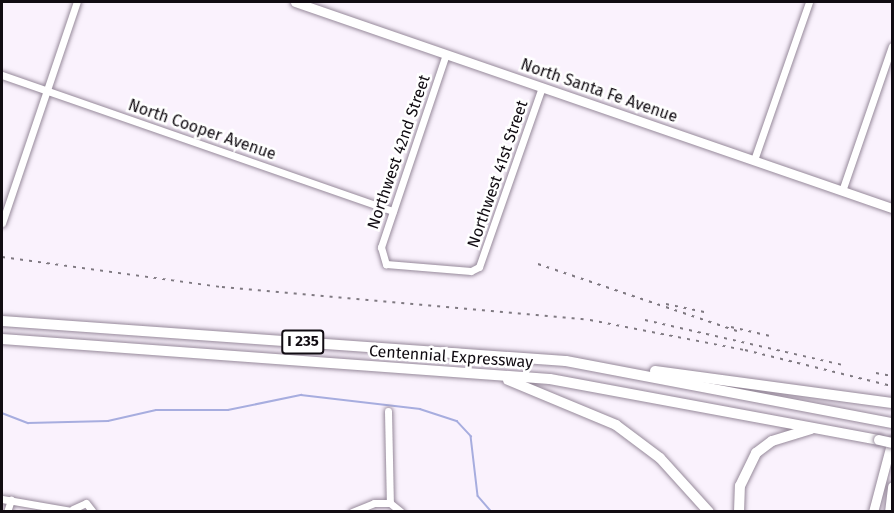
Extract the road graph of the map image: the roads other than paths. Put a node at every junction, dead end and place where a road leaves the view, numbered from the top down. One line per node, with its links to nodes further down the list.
1 (77, 2): 9 (street)
2 (295, 2): 4 (main road, North Santa Fe Avenue)
3 (809, 2): 10 (street)
4 (311, 4): 6 (main road, North Santa Fe Avenue)
5 (892, 46): 11 (street)
6 (446, 54): 8 (main road, North Santa Fe Avenue); 13 (street, Northwest 42nd Street)
7 (2, 75): 9 (street, North Cooper Avenue)
8 (542, 87): 10 (main road, North Santa Fe Avenue); 15 (street, Northwest 41st Street)
9 (46, 91): 13 (street, North Cooper Avenue); 14 (street)
10 (754, 160): 11 (main road, North Santa Fe Avenue)
11 (842, 191): 12 (main road, North Santa Fe Avenue)
12 (892, 208)
13 (393, 211): 15 (street, Northwest 42nd Street)
14 (2, 223)
15 (381, 260)
16 (2, 321): 18 (highway, Centennial Expressway / I 235)
17 (2, 339): 19 (highway, Centennial Expressway / I 235)
18 (603, 367): 20 (highway); 22 (highway, Centennial Expressway / I 235)
19 (488, 374): 23 (highway, Centennial Expressway / I 235); 34 (highway)
20 (892, 403)
21 (388, 411): 28 (street)
22 (890, 423)
23 (814, 428): 24 (highway, Centennial Expressway / I 235, bridge); 35 (highway)
24 (892, 441): 36 (main road)
25 (892, 487): 37 (main road)
26 (2, 499): 27 (street)
27 (11, 500): 29 (street); 30 (street)
28 (390, 503): 32 (street); 33 (street)
29 (75, 510): 31 (street)
30 (7, 512)
31 (93, 512)
32 (352, 512)
33 (401, 512)
34 (709, 512)
35 (739, 512)
36 (873, 512)
37 (889, 512)

